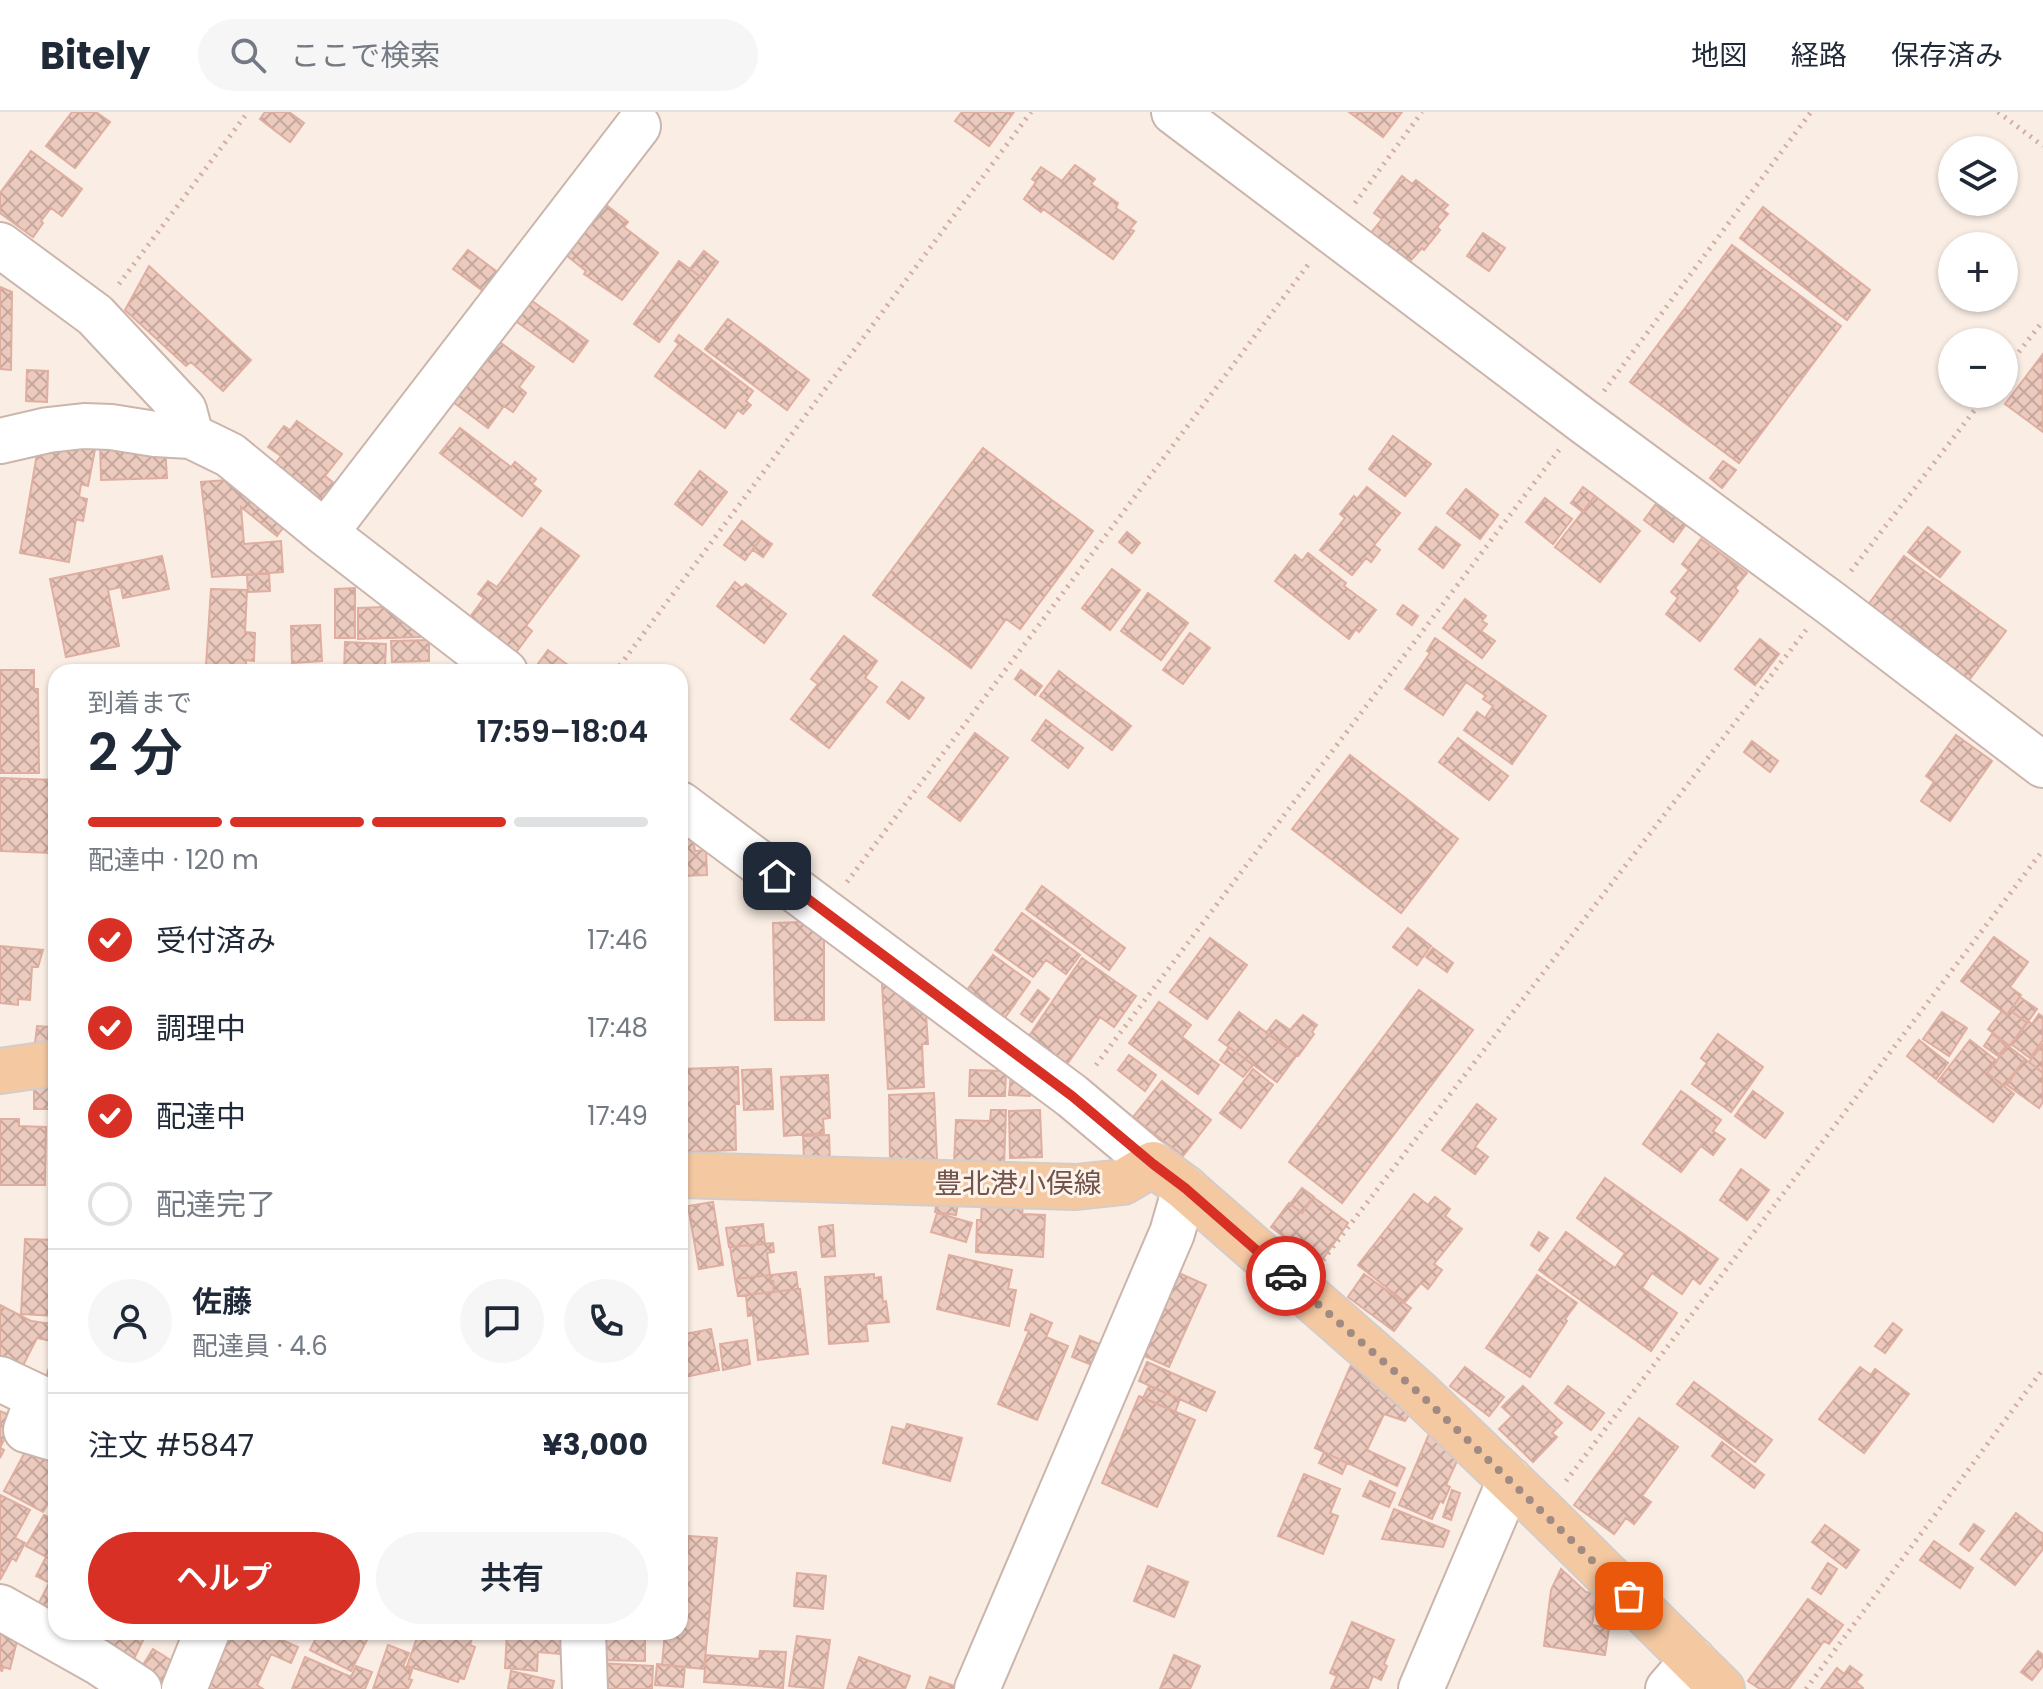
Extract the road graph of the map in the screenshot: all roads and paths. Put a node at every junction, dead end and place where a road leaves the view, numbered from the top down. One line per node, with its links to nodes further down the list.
1 (248, 112): 11 (path)
2 (1031, 112): 21 (path)
3 (1174, 112): 9 (street)
4 (1422, 112): 9 (path)
5 (1811, 112): 15 (path)
6 (1998, 112): 8 (path)
7 (638, 126): 18 (street)
8 (2043, 146)
9 (1333, 231): 15 (street); 25 (path)
10 (0, 245): 11 (street)
11 (95, 315): 16 (street)
12 (2043, 321): 13 (path)
13 (2018, 353)
14 (1976, 408): 19 (path)
15 (1582, 420): 19 (street); 28 (path)
16 (191, 436): 17 (street); 18 (street)
17 (0, 441)
18 (325, 533): 20 (street)
19 (1817, 616): 22 (street); 31 (path)
20 (495, 664)
21 (621, 664)
22 (2043, 765)
23 (688, 810): 25 (street)
24 (2043, 850): 36 (path)
25 (825, 912): 28 (street)
26 (48, 1064): 27 (main road)
27 (0, 1071)
28 (1072, 1096): 30 (street)
29 (688, 1175): 30 (main road, 豊北港小俣線)
30 (1169, 1176): 31 (main road); 46 (street)
31 (1300, 1289): 35 (main road)
32 (2043, 1369): 48 (path)
33 (0, 1379): 34 (street)
34 (48, 1437)
35 (1510, 1480): 36 (main road); 47 (street)
36 (1542, 1511): 42 (main road)
37 (0, 1607): 38 (street)
38 (48, 1634)
39 (59, 1640): 43 (street)
40 (204, 1640): 44 (street)
41 (583, 1640): 45 (street)
42 (1694, 1679)
43 (139, 1689)
44 (184, 1689)
45 (585, 1689)
46 (977, 1689)
47 (1421, 1689)
48 (1806, 1689)

